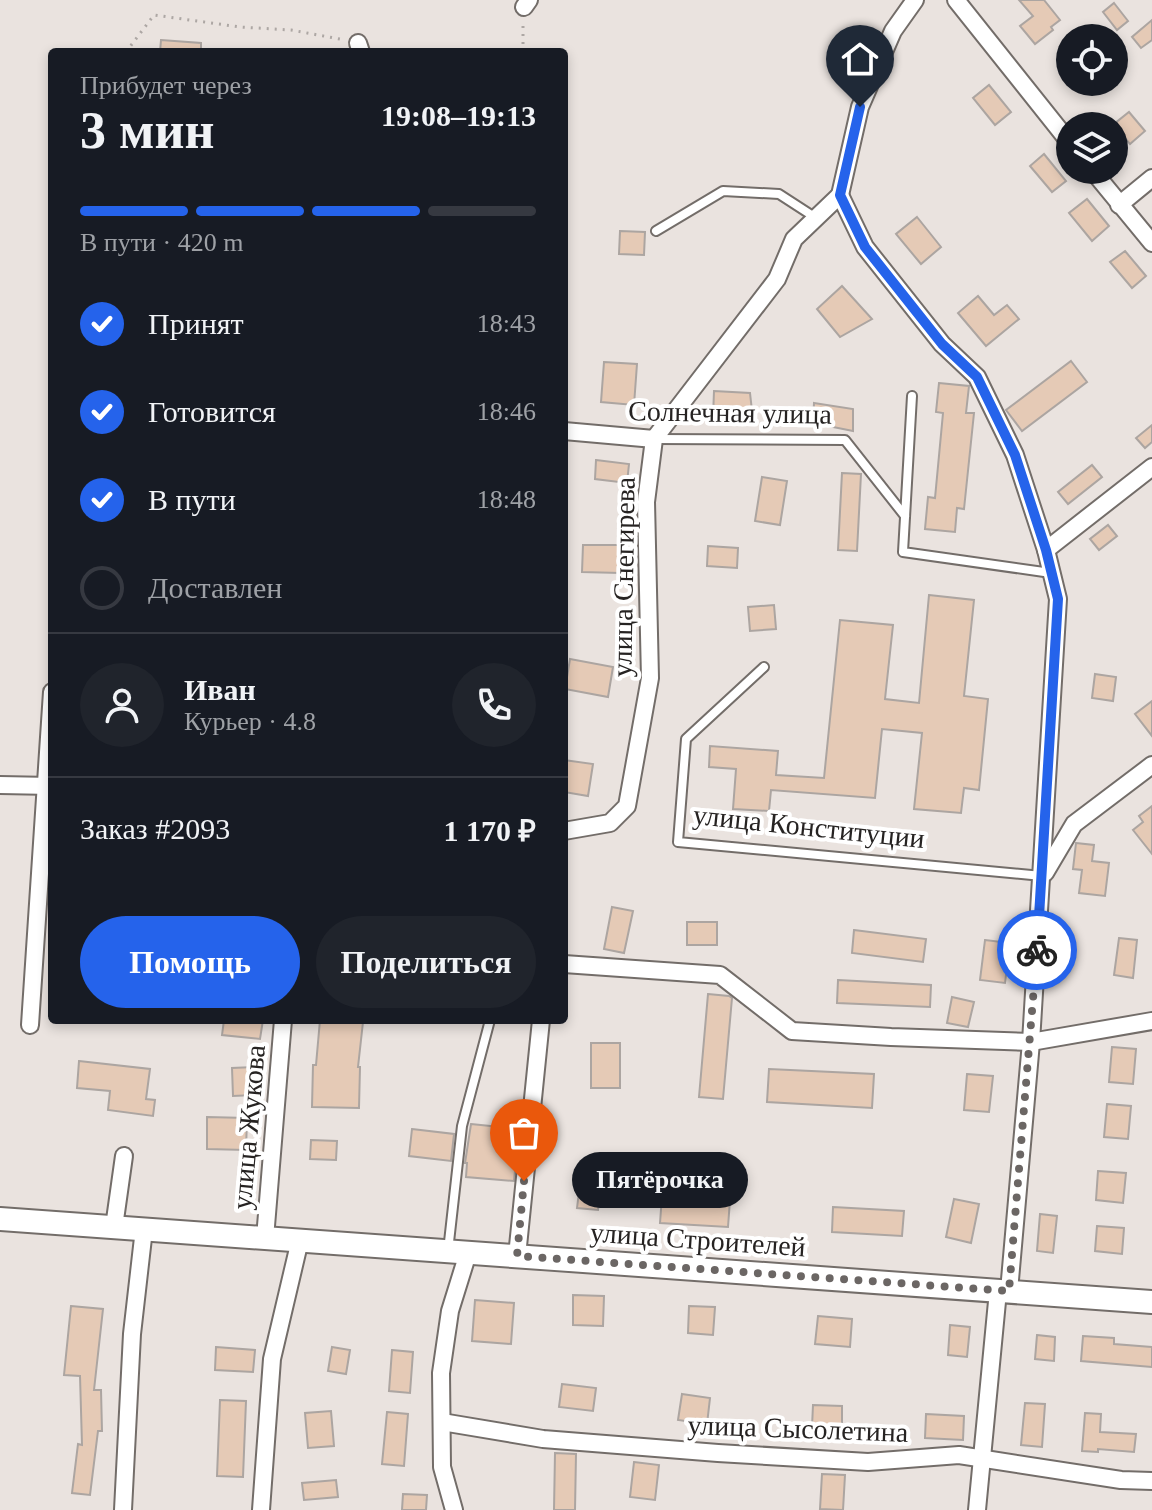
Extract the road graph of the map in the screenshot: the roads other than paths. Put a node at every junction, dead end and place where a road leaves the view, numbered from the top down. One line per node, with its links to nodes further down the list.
1 (915, 0): 6 (street)
2 (956, 0): 3 (street)
3 (1056, 125)
4 (1152, 178): 7 (street)
5 (1103, 184): 7 (street)
6 (840, 195): 8 (street, улица Снегирева); 16 (street)
7 (1119, 205): 10 (street)
8 (816, 218): 9 (lane); 13 (street, улица Снегирева)
9 (656, 231)
10 (1152, 243)
11 (912, 396): 15 (lane)
12 (568, 431): 13 (street, Солнечная улица)
13 (654, 439): 15 (lane, Солнечная улица); 23 (street, улица Снегирева)
14 (1152, 467): 16 (street)
15 (905, 517): 17 (lane)
16 (1046, 550): 17 (street)
17 (1051, 573): 24 (street)
18 (764, 667): 24 (lane, улица Конституции)
19 (1150, 770): 24 (street)
20 (0, 785): 21 (street)
21 (48, 786)
22 (48, 799): 30 (street)
23 (568, 830)
24 (1043, 876): 31 (street)
25 (568, 964): 31 (street)
26 (1152, 1021): 31 (street)
27 (283, 1024): 36 (street, улица Жукова)
28 (489, 1024): 38 (lane)
29 (541, 1024): 39 (street)
30 (30, 1025)
31 (1031, 1042): 40 (street)
32 (124, 1156): 34 (street)
33 (7, 1218): 34 (main road, улица Строителей)
34 (114, 1227): 35 (main road, улица Строителей)
35 (144, 1229): 36 (main road, улица Строителей); 45 (street)
36 (265, 1238): 37 (main road, улица Строителей)
37 (300, 1240): 38 (main road, улица Строителей); 46 (street)
38 (458, 1252): 39 (main road, улица Строителей); 42 (street)
39 (517, 1256): 40 (main road, улица Строителей)
40 (1003, 1291): 41 (main road, улица Строителей); 43 (street)
41 (1152, 1302)
42 (442, 1422): 43 (street, улица Сысолетина); 47 (street)
43 (981, 1458): 44 (street, улица Сысолетина); 48 (street)
44 (1152, 1481)
45 (123, 1510)
46 (261, 1510)
47 (454, 1510)
48 (977, 1510)

